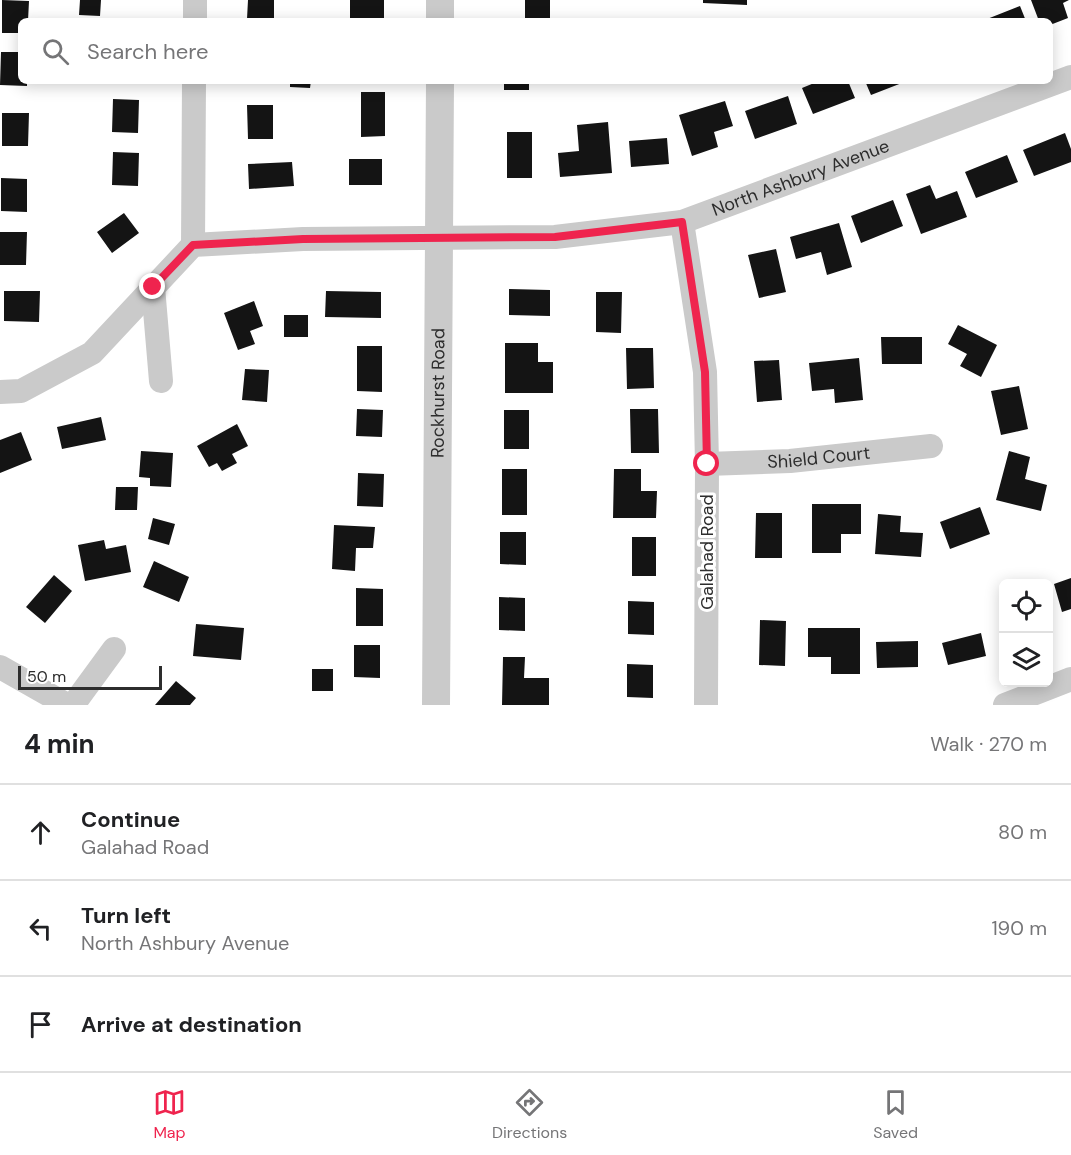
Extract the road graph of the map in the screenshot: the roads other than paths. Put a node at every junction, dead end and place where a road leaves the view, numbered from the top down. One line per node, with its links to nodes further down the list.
1 (195, 0): 3 (street)
2 (440, 0): 4 (street)
3 (195, 18)
4 (440, 18)
5 (1071, 77): 9 (street, North Ashbury Avenue)
6 (194, 84): 12 (street)
7 (440, 84): 11 (street, Rockhurst Road)
8 (1052, 84): 10 (street, North Ashbury Avenue)
9 (1053, 84)
10 (682, 222): 11 (street, North Ashbury Avenue); 17 (street, Galahad Road)
11 (439, 240): 12 (street, North Ashbury Avenue); 23 (street, Rockhurst Road)
12 (193, 245): 13 (street)
13 (153, 287): 14 (street); 15 (street)
14 (161, 381)
15 (0, 392)
16 (931, 447): 17 (street, Shield Court)
17 (707, 464): 24 (street, Galahad Road)
18 (114, 649): 22 (street)
19 (0, 668): 21 (street)
20 (1071, 679): 25 (street)
21 (67, 705)
22 (73, 705)
23 (436, 705)
24 (706, 705)
25 (1005, 705)

